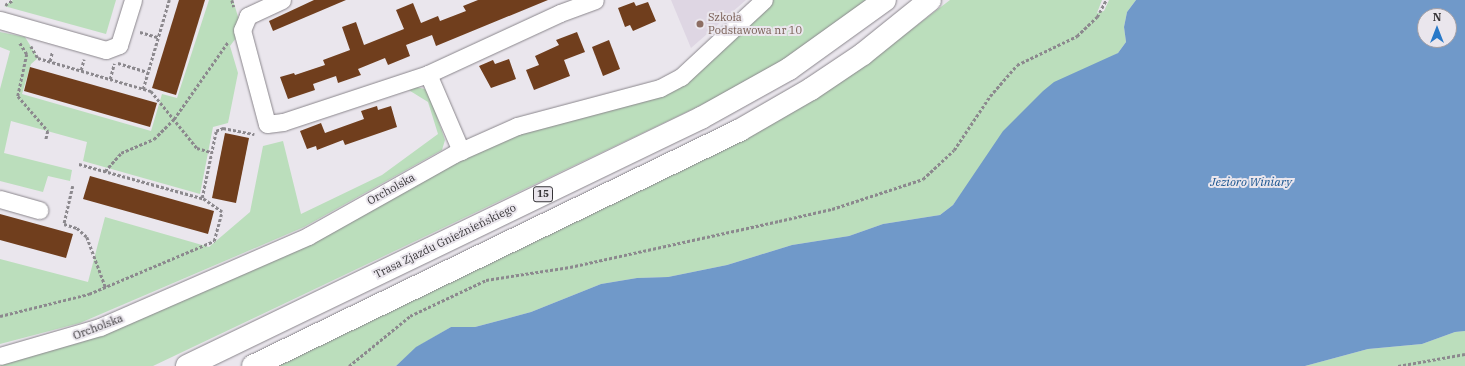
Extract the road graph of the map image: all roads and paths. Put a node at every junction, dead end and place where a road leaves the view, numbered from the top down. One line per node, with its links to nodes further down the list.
1 (133, 0): 9 (street)
2 (169, 0): 16 (path)
3 (282, 0): 10 (street)
4 (595, 0): 14 (street)
5 (764, 0): 20 (street, Orcholska)
6 (885, 0): 32 (main road, Trasa Zjazdu Gnieźnieńskiego / 15)
7 (930, 0): 33 (main road)
8 (1106, 0): 34 (path)
9 (0, 20)
10 (242, 30): 17 (path); 18 (street)
11 (19, 41): 19 (path)
12 (28, 42): 15 (path)
13 (115, 63): 15 (path)
14 (428, 74): 18 (street); 20 (street)
15 (110, 79): 16 (path)
16 (143, 89): 17 (path)
17 (174, 119): 21 (path); 23 (path)
18 (267, 124): 25 (path)
19 (46, 140)
20 (461, 151): 31 (street, Orcholska)
21 (211, 152)
22 (79, 164): 23 (path)
23 (106, 171): 25 (path)
24 (73, 186): 28 (path)
25 (202, 198): 28 (path)
26 (0, 199): 27 (street)
27 (39, 210)
28 (106, 288): 29 (path)
29 (0, 316)
30 (1465, 354): 35 (path)
31 (0, 356)
32 (187, 366)
33 (253, 366)
34 (349, 366)
35 (1398, 366)

